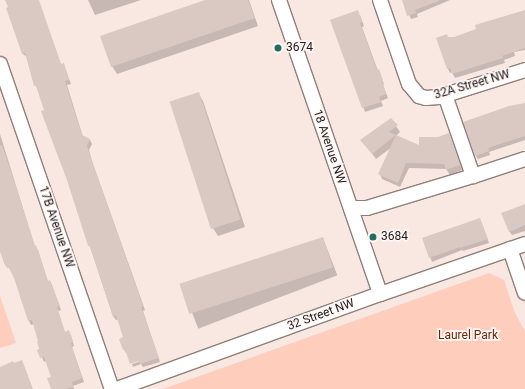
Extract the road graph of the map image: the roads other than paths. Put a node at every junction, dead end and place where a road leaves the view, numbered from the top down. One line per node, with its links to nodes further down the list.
1 (279, 0): 8 (street, 18 Avenue NW)
2 (380, 0): 5 (street, 32A Street NW)
3 (0, 64): 13 (street, 17B Avenue NW)
4 (525, 70): 5 (street, 32A Street NW)
5 (445, 95): 7 (street)
6 (525, 159): 7 (street)
7 (473, 176): 8 (street)
8 (350, 208): 12 (street, 18 Avenue NW)
9 (525, 244): 10 (street, 32 Street NW)
10 (510, 249): 11 (street); 12 (street, 32 Street NW)
11 (525, 293)
12 (380, 294): 14 (street, 32 Street NW)
13 (112, 389)
14 (117, 389)

